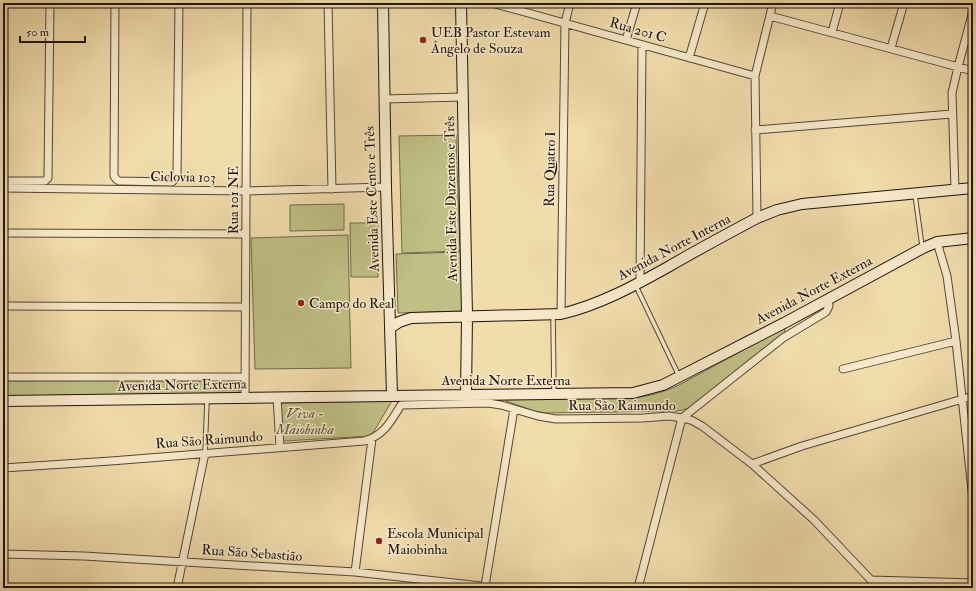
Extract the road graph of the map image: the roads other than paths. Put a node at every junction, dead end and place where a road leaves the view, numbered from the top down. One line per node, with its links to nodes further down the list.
1 (50, 3): 30 (street)
2 (115, 3): 31 (street)
3 (179, 3): 31 (street)
4 (247, 3): 38 (street, Rua 101 NE)
5 (328, 3): 35 (street)
6 (383, 3): 27 (main road, Avenida Este Cento e Três)
7 (461, 3): 26 (main road, Avenida Este Duzentos e Três)
8 (492, 3): 17 (street, Rua 201 C)
9 (570, 3): 17 (street, Rua Quatro I)
10 (637, 3): 19 (street)
11 (705, 3): 22 (street)
12 (773, 3): 16 (street)
13 (840, 3): 18 (street)
14 (904, 3): 21 (street)
15 (973, 11): 23 (street)
16 (770, 16): 18 (street); 25 (street)
17 (565, 23): 19 (street, Rua 201 C); 50 (street, Rua Quatro I)
18 (832, 32): 21 (street)
19 (626, 40): 20 (street, Rua 201 C)
20 (642, 45): 22 (street, Rua 201 C); 46 (street)
21 (891, 48): 23 (street)
22 (689, 58): 25 (street, Rua 201 C)
23 (958, 67): 24 (street); 28 (street)
24 (973, 71)
25 (755, 76): 29 (street)
26 (463, 96): 27 (street); 51 (main road, Avenida Este Duzentos e Três)
27 (384, 99): 32 (main road, Avenida Este Cento e Três)
28 (952, 114): 29 (street); 37 (street)
29 (756, 130): 40 (street)
30 (3, 181)
31 (145, 182): 36 (street)
32 (386, 187): 35 (street, Ciclovia 103); 52 (main road, Avenida Este Cento e Três)
33 (3, 188): 36 (street, Ciclovia 103)
34 (973, 188): 37 (main road, Avenida Norte Interna)
35 (332, 189): 38 (street, Ciclovia 103)
36 (145, 190): 38 (street, Ciclovia 103)
37 (955, 190): 39 (main road, Avenida Norte Interna)
38 (246, 191): 42 (street, Rua 101 NE)
39 (915, 194): 40 (main road, Avenida Norte Interna); 45 (lane)
40 (757, 218): 46 (main road, Avenida Norte Interna)
41 (3, 233): 42 (street)
42 (245, 234): 49 (street, Rua 101 NE)
43 (973, 238): 44 (main road, Avenida Norte Externa)
44 (937, 242): 45 (main road, Avenida Norte Externa); 53 (street)
45 (922, 248): 47 (main road, Avenida Norte Externa)
46 (638, 284): 50 (main road, Avenida Norte Interna); 55 (lane)
47 (828, 299): 55 (main road, Avenida Norte Externa); 68 (street)
48 (3, 306): 49 (street)
49 (245, 307): 57 (street, Rua 101 NE)
50 (557, 314): 51 (main road, Avenida Norte Interna); 59 (lane)
51 (467, 316): 52 (main road, Avenida Norte Interna); 58 (main road, Avenida Este Duzentos e Três)
52 (390, 328): 63 (main road, Avenida Este Cento e Três)
53 (956, 341): 54 (street); 65 (street)
54 (843, 369)
55 (679, 376): 59 (main road, Avenida Norte Externa)
56 (3, 377): 57 (street, Avenida Norte Externa)
57 (245, 377): 62 (street, Rua 101 NE)
58 (466, 394): 59 (main road, Avenida Norte Externa); 63 (main road, Avenida Norte Externa)
59 (554, 394)
60 (973, 396): 65 (street)
61 (277, 397): 62 (main road, Avenida Norte Externa); 63 (main road, Avenida Norte Externa); 70 (street)
62 (244, 398): 64 (main road, Avenida Norte Externa)
63 (398, 398): 67 (street, Rua São Raimundo); 69 (street)
64 (207, 399): 66 (main road, Avenida Norte Externa); 71 (lane)
65 (962, 399): 72 (street); 73 (street)
66 (3, 401)
67 (514, 409): 68 (street, Rua São Raimundo); 81 (street)
68 (682, 418): 73 (street, Rua São Raimundo); 84 (street)
69 (372, 439): 70 (street, Rua São Raimundo); 78 (street)
70 (280, 447): 71 (street, Rua São Raimundo)
71 (205, 453): 74 (street, Rua São Raimundo); 77 (street)
72 (971, 454): 75 (street)
73 (752, 464): 79 (street, Rua São Raimundo)
74 (3, 468)
75 (973, 500)
76 (3, 554): 77 (street, Rua São Sebastião)
77 (183, 562): 78 (street, Rua São Sebastião); 82 (street)
78 (355, 572): 81 (street, Rua São Sebastião)
79 (871, 580): 80 (street); 85 (street, Rua São Raimundo)
80 (973, 582)
81 (485, 586): 83 (street, Rua São Sebastião)
82 (177, 588)
83 (499, 588)
84 (638, 588)
85 (875, 588)

